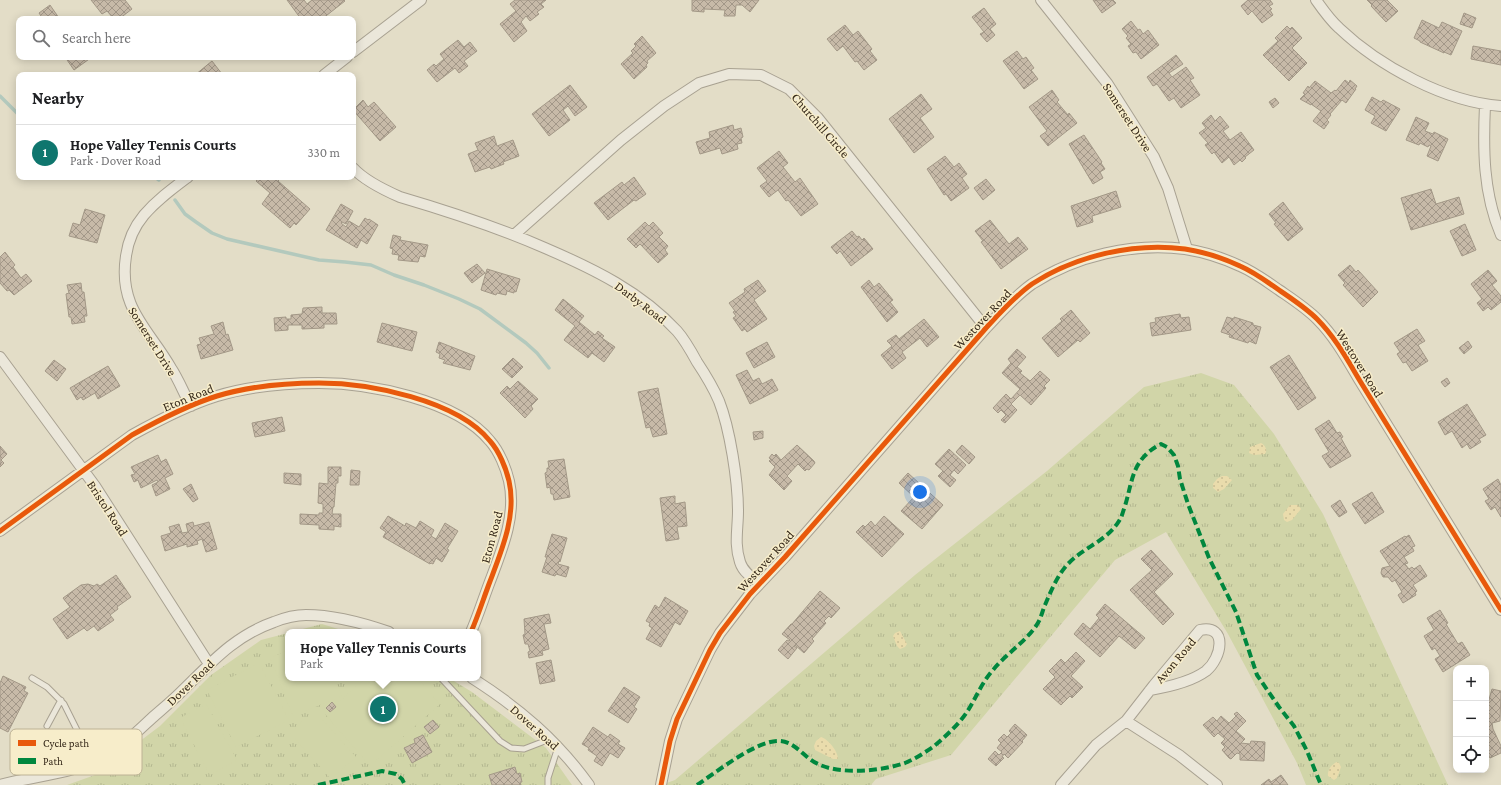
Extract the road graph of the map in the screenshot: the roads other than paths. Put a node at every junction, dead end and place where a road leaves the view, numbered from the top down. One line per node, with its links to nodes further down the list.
1 (421, 0): 4 (street)
2 (1042, 0): 13 (street, Somerset Drive)
3 (1316, 0): 7 (street)
4 (356, 50)
5 (343, 60): 6 (street)
6 (328, 72)
7 (1485, 104): 8 (street); 12 (street)
8 (1501, 106)
9 (356, 171): 11 (street, Darby Road)
10 (184, 180): 16 (street, Somerset Drive)
11 (514, 235): 14 (street, Churchill Circle); 19 (street, Darby Road)
12 (1501, 235)
13 (1187, 249): 14 (street, Westover Road); 20 (street, Westover Road)
14 (986, 328): 19 (street, Westover Road)
15 (0, 357): 17 (street, Bristol Road)
16 (191, 406): 17 (street, Eton Road); 22 (street, Eton Road)
17 (83, 471): 18 (street, Eton Road); 23 (street, Bristol Road)
18 (0, 531)
19 (760, 583): 38 (street, Westover Road)
20 (1501, 610)
21 (380, 629): 23 (street, Dover Road)
22 (472, 629)
23 (209, 664): 32 (street, Dover Road)
24 (32, 678): 28 (lane)
25 (444, 681): 33 (lane)
26 (476, 681): 33 (street, Dover Road)
27 (1150, 690): 27 (street, Avon Road); 29 (street, Avon Road)
28 (60, 700): 30 (lane); 31 (lane)
29 (1126, 720): 39 (street, Avon Road); 40 (street)
30 (47, 726)
31 (76, 729)
32 (140, 729)
33 (554, 743): 36 (lane); 37 (street, Dover Road)
34 (47, 775): 35 (street, Dover Road)
35 (0, 785)
36 (548, 785)
37 (589, 785)
38 (661, 785)
39 (1061, 785)
40 (1217, 785)

